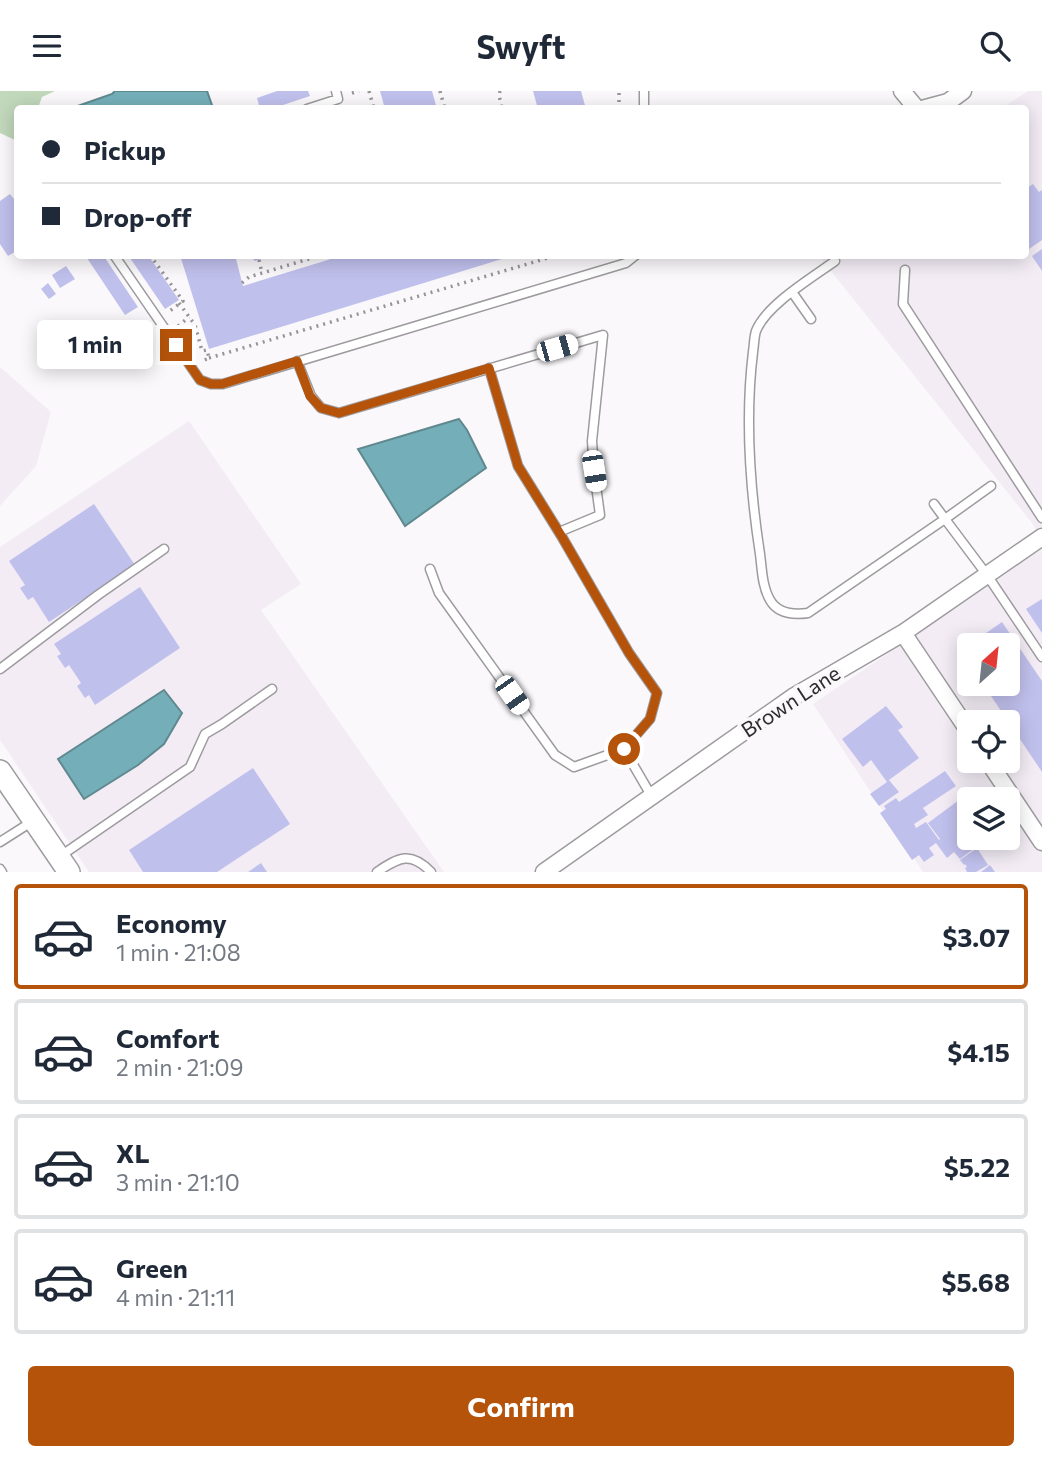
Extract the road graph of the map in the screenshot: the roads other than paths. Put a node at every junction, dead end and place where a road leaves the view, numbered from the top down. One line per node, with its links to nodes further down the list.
1 (902, 91): 5 (street)
2 (963, 91): 6 (street)
3 (338, 99): 4 (lane)
4 (319, 105)
5 (916, 105)
6 (936, 105)
7 (117, 259): 13 (lane)
8 (631, 259): 13 (lane)
9 (835, 261): 11 (lane)
10 (905, 270): 17 (lane)
11 (792, 292): 12 (lane); 18 (lane)
12 (811, 319)
13 (297, 361): 14 (lane)
14 (489, 368): 19 (lane); 19 (lane)
15 (991, 486): 18 (lane)
16 (934, 504): 18 (lane)
17 (1042, 518)
18 (945, 519): 23 (lane)
19 (559, 532): 29 (lane)
20 (1042, 537): 23 (street, Brown Lane)
21 (164, 549): 26 (lane)
22 (430, 569): 29 (lane)
23 (987, 575): 24 (street, Brown Lane); 25 (lane)
24 (903, 632): 28 (street); 32 (street, Brown Lane)
25 (1042, 657)
26 (0, 669)
27 (272, 689): 36 (lane)
28 (957, 713)
29 (624, 749): 32 (lane)
30 (0, 771): 33 (street)
31 (996, 773): 35 (street)
32 (652, 797): 39 (street, Brown Lane)
33 (33, 821): 34 (lane); 36 (street)
34 (0, 842)
35 (1042, 842)
36 (64, 865)
37 (377, 872): 38 (lane)
38 (431, 872)
39 (544, 872)

